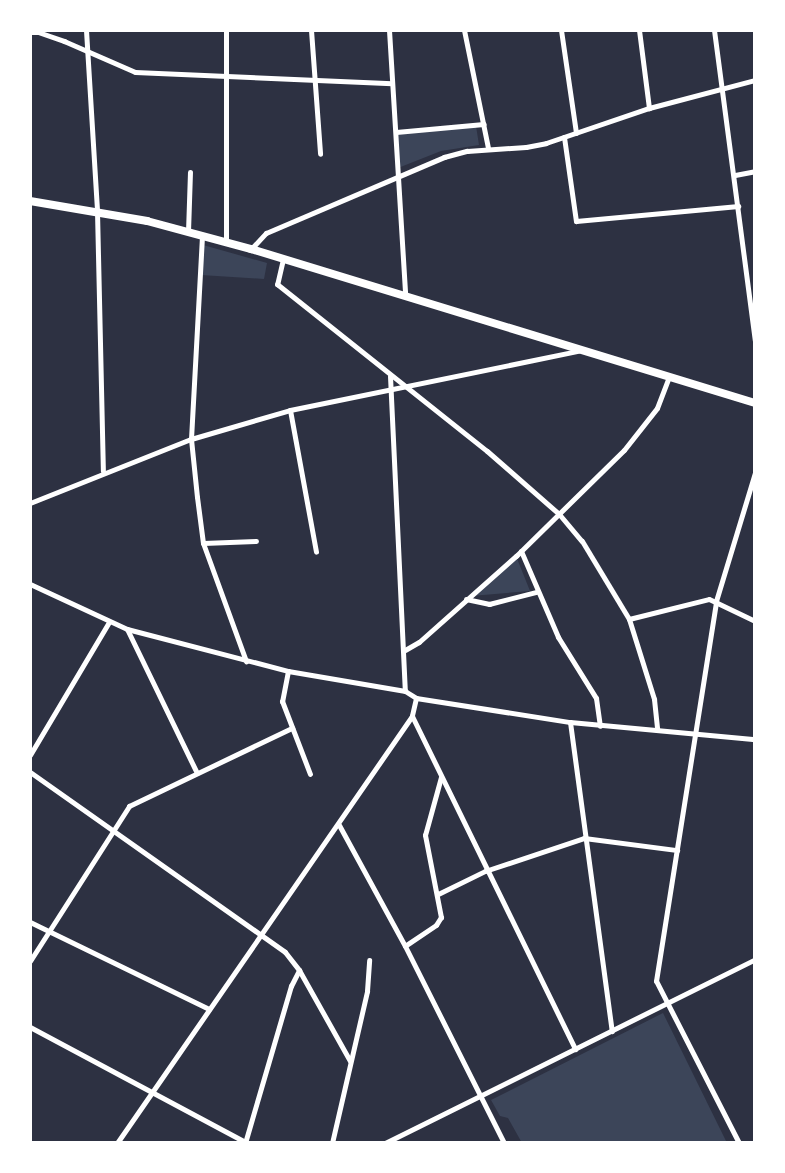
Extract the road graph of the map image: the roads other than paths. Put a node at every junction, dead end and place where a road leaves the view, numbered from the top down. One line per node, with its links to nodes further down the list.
1 (86, 30): 10 (street)
2 (226, 30): 11 (street)
3 (311, 30): 12 (street)
4 (389, 30): 14 (street)
5 (464, 30): 17 (street)
6 (561, 30): 19 (street)
7 (639, 30): 16 (street)
8 (715, 30): 15 (street)
9 (30, 32): 10 (street)
10 (87, 52): 11 (street); 29 (street)
11 (227, 76): 12 (street); 32 (street)
12 (314, 78): 14 (street); 22 (street)
13 (755, 80): 15 (street)
14 (392, 83): 18 (street)
15 (723, 88): 16 (street); 25 (street)
16 (649, 108): 19 (street)
17 (484, 124): 18 (street); 21 (street)
18 (396, 132): 26 (street)
19 (576, 133): 20 (street)
20 (564, 137): 21 (street); 28 (street)
21 (488, 149): 26 (street)
22 (320, 154)
23 (755, 171): 25 (street)
24 (190, 172): 30 (street)
25 (735, 175): 28 (street)
26 (398, 178): 33 (street); 35 (street)
27 (30, 201): 29 (main road)
28 (738, 206): 36 (street)
29 (97, 211): 30 (main road); 45 (street)
30 (188, 232): 31 (main road)
31 (202, 236): 32 (main road); 44 (street)
32 (226, 243): 33 (main road)
33 (251, 249): 34 (main road)
34 (283, 260): 35 (main road); 38 (street)
35 (405, 296): 37 (main road)
36 (755, 340)
37 (581, 350): 39 (main road); 40 (street)
38 (390, 376): 40 (street); 41 (street)
39 (669, 377): 42 (main road); 48 (street)
40 (406, 388): 41 (street); 48 (street)
41 (390, 389): 43 (street); 61 (street)
42 (755, 401)
43 (290, 410): 44 (street); 52 (street)
44 (191, 439): 45 (street); 50 (street)
45 (103, 471): 47 (street)
46 (755, 473): 56 (street)
47 (30, 503)
48 (559, 514): 51 (street); 57 (street)
49 (256, 541): 50 (street)
50 (204, 543): 62 (street)
51 (521, 551): 54 (street); 55 (street)
52 (316, 552)
53 (30, 584): 59 (street)
54 (536, 592): 55 (street); 68 (street)
55 (466, 599): 61 (street)
56 (716, 601): 57 (street); 58 (street); 71 (street)
57 (629, 619): 70 (street)
58 (755, 621)
59 (109, 622): 60 (street); 73 (street)
60 (127, 629): 62 (street); 75 (street)
61 (405, 650): 64 (street)
62 (246, 661): 63 (street)
63 (288, 671): 64 (street); 69 (street)
64 (405, 691): 65 (street)
65 (416, 698): 66 (street); 67 (street)
66 (412, 716): 77 (street); 78 (street)
67 (570, 722): 68 (street); 80 (street)
68 (600, 726): 70 (street)
69 (292, 729): 75 (street); 76 (street)
70 (657, 729): 71 (street)
71 (697, 734): 72 (street); 81 (street)
72 (755, 739)
73 (30, 755)
74 (30, 772): 79 (street)
75 (197, 773): 79 (street)
76 (310, 774)
77 (441, 777): 82 (street); 83 (street)
78 (339, 825): 86 (street); 87 (street)
79 (113, 829): 85 (street); 86 (street)
80 (584, 838): 81 (street); 82 (street); 95 (street)
81 (677, 850): 92 (street)
82 (485, 871): 83 (street); 96 (street)
83 (438, 894): 87 (street)
84 (30, 922): 85 (street)
85 (48, 931): 90 (street); 93 (street)
86 (261, 934): 91 (street); 93 (street)
87 (405, 946): 99 (street)
88 (755, 959): 92 (street)
89 (369, 960): 97 (street)
90 (30, 961)
91 (299, 970): 97 (street); 100 (street)
92 (666, 1005): 95 (street); 105 (street)
93 (209, 1009): 98 (street)
94 (30, 1027): 98 (street)
95 (612, 1031): 96 (street)
96 (575, 1049): 99 (street)
97 (350, 1061): 102 (street)
98 (152, 1091): 100 (street); 101 (street)
99 (481, 1095): 103 (street); 104 (street)
100 (245, 1142)
101 (117, 1143)
102 (332, 1143)
103 (385, 1143)
104 (504, 1143)
105 (739, 1143)

